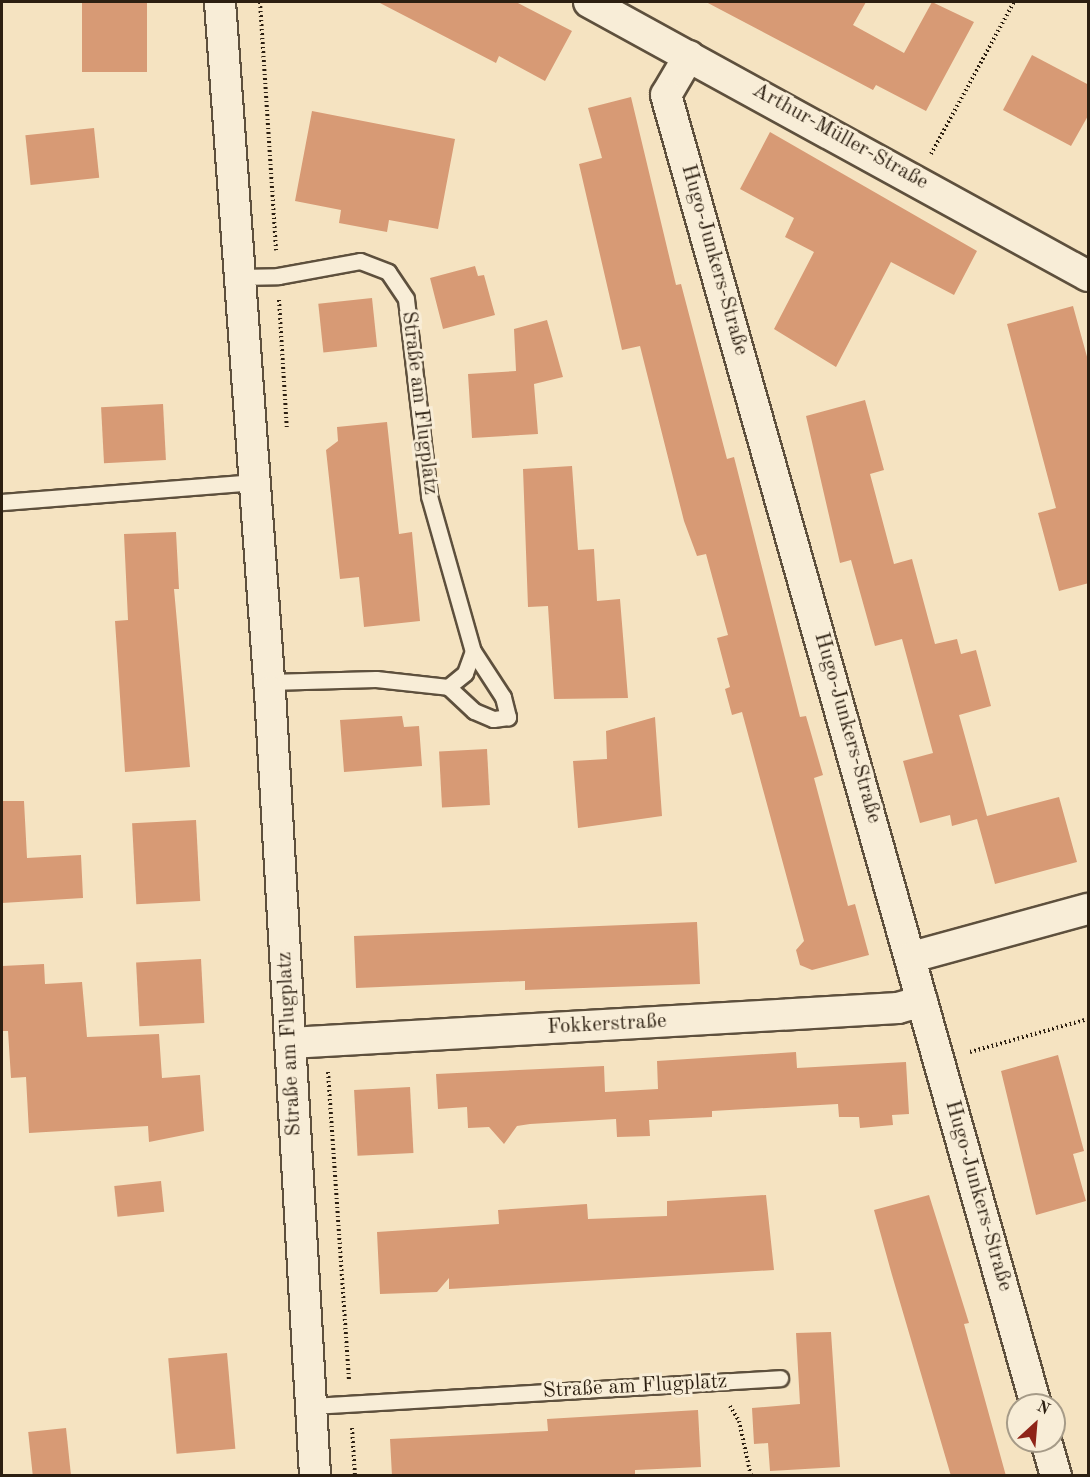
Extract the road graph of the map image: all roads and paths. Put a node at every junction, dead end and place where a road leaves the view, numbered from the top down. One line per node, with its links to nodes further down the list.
1 (220, 2): 7 (street, Straße am Flugplatz)
2 (589, 2): 4 (street, Arthur-Müller-Straße)
3 (1014, 2): 5 (path)
4 (689, 56): 5 (street, Arthur-Müller-Straße); 14 (street, Hugo-Junkers-Straße)
5 (917, 179): 6 (street, Arthur-Müller-Straße)
6 (1089, 276)
7 (239, 277): 8 (street, Straße am Flugplatz); 10 (lane, Straße am Flugplatz)
8 (254, 482): 9 (lane); 11 (street, Straße am Flugplatz)
9 (2, 502)
10 (473, 651): 12 (lane); 12 (lane, Straße am Flugplatz)
11 (269, 682): 12 (lane); 17 (street, Straße am Flugplatz)
12 (448, 687)
13 (1089, 909): 14 (street)
14 (912, 957): 15 (street, Hugo-Junkers-Straße)
15 (922, 1001): 17 (street, Fokkerstraße); 18 (street, Hugo-Junkers-Straße)
16 (1089, 1019): 18 (path)
17 (290, 1043): 22 (street, Straße am Flugplatz)
18 (940, 1060): 21 (street, Hugo-Junkers-Straße)
19 (780, 1378): 20 (lane, Straße am Flugplatz)
20 (715, 1382): 22 (lane, Straße am Flugplatz); 25 (path)
21 (1033, 1393)
22 (311, 1406): 24 (street, Straße am Flugplatz)
23 (1049, 1453): 26 (street)
24 (315, 1476)
25 (751, 1476)
26 (1056, 1476)

